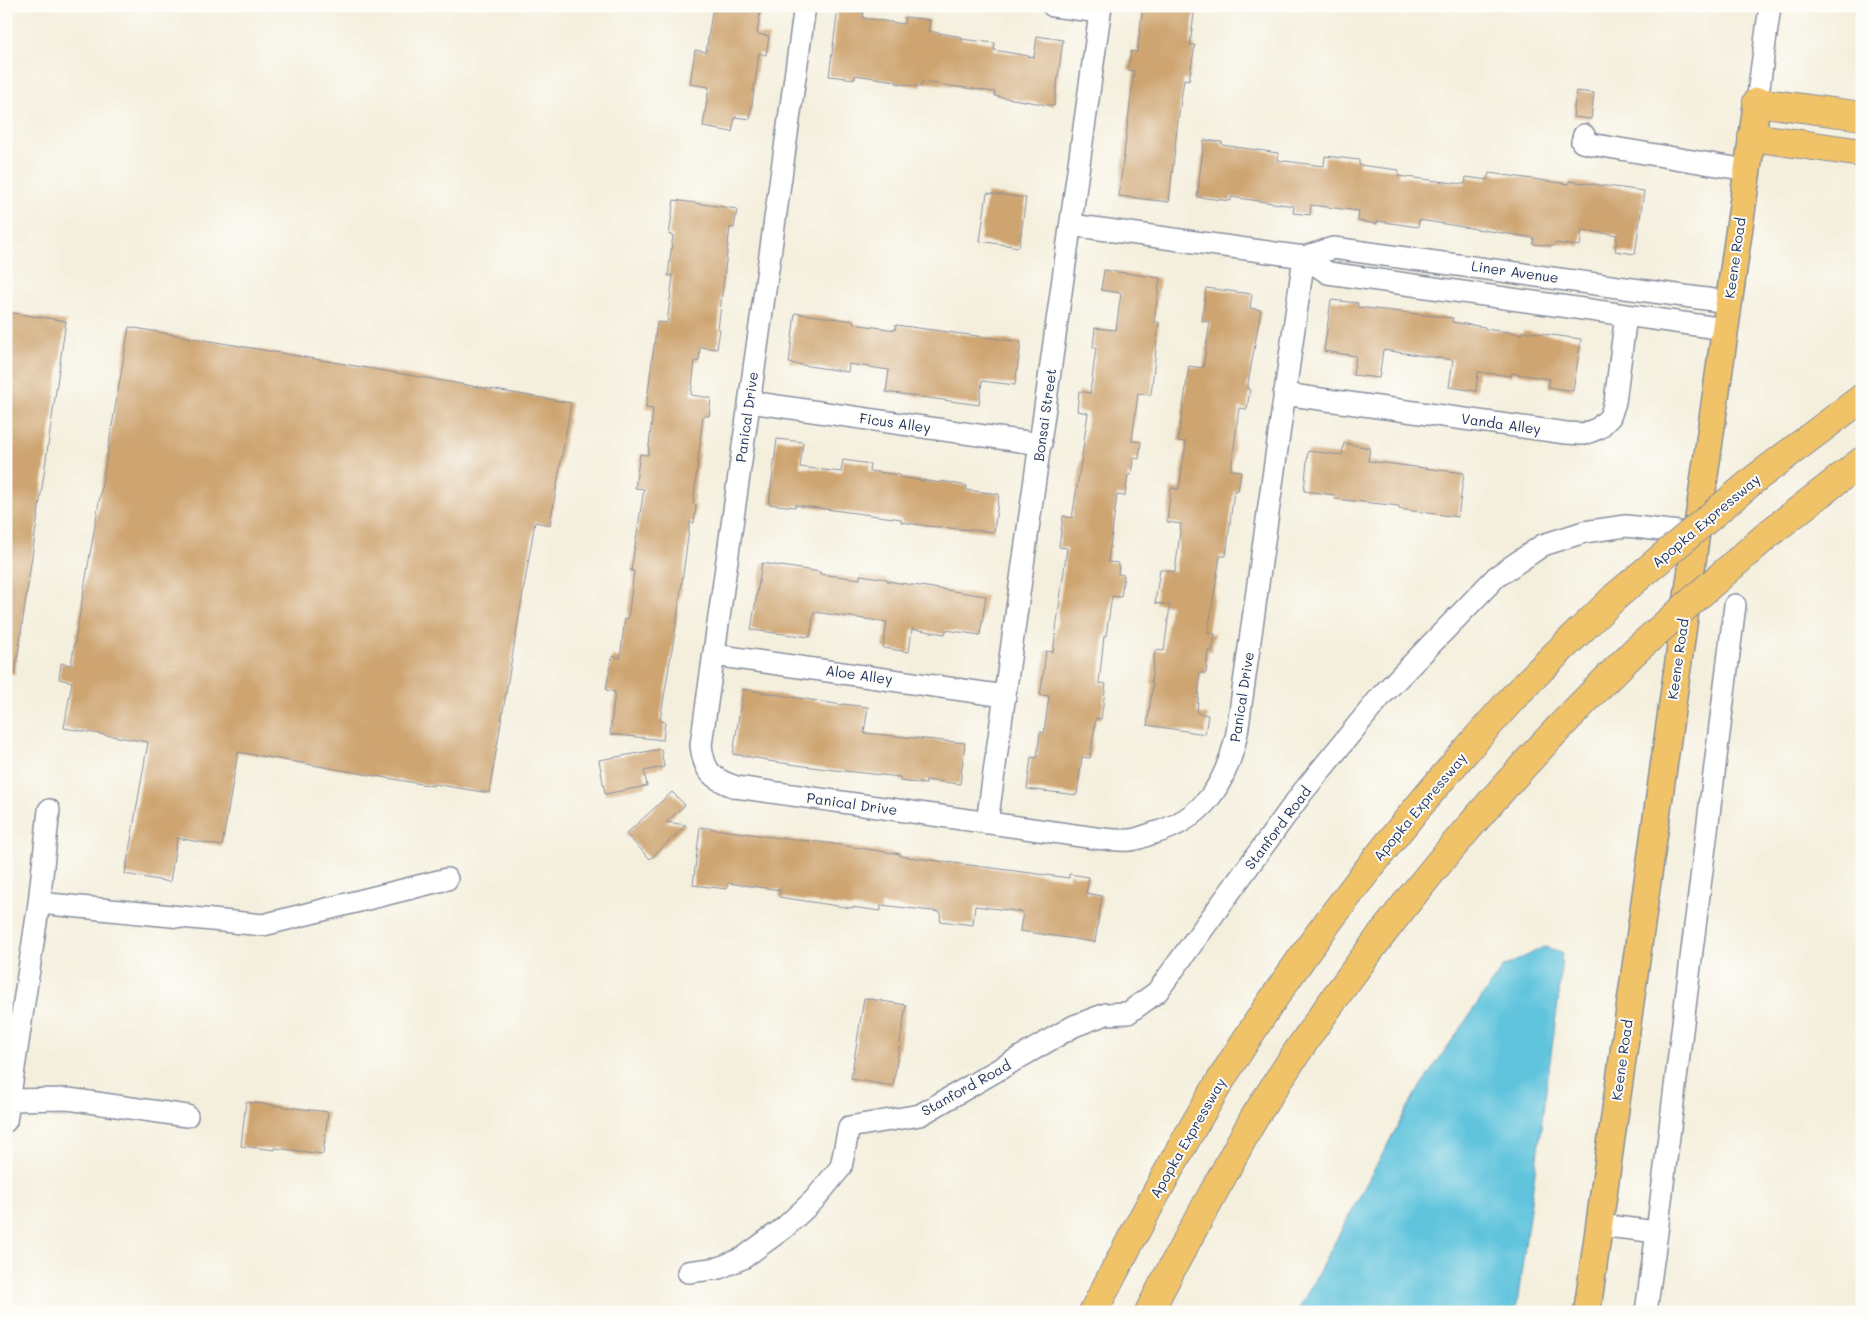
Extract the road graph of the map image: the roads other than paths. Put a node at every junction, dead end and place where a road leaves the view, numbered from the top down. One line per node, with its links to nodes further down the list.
1 (805, 6): 18 (street, Panical Drive)
2 (1052, 6): 4 (street)
3 (1770, 6): 5 (street, Keene Road)
4 (1100, 9): 11 (street, Bonsai Street)
5 (1756, 102): 6 (highway); 8 (main road, Keene Road)
6 (1862, 116)
7 (1584, 135): 10 (street)
8 (1752, 137): 9 (highway); 10 (main road, Keene Road)
9 (1862, 152)
10 (1747, 170): 13 (main road, Keene Road)
11 (1071, 225): 12 (street, Liner Avenue); 19 (street, Bonsai Street)
12 (1304, 257): 13 (street, Liner Avenue); 14 (street, Liner Avenue); 16 (street, Panical Drive)
13 (1728, 302): 15 (main road, Keene Road)
14 (1626, 315): 15 (street, Liner Avenue); 16 (street, Vanda Alley)
15 (1725, 329): 21 (main road, Keene Road)
16 (1284, 394): 26 (street, Panical Drive)
17 (1862, 398): 35 (highway, Apopka Expressway, bridge)
18 (750, 402): 19 (street, Ficus Alley); 23 (street, Panical Drive)
19 (1041, 444): 24 (street, Bonsai Street)
20 (1862, 461): 36 (highway, bridge)
21 (1696, 534): 32 (main road, Keene Road); 34 (street, Stanford Road)
22 (1735, 605): 33 (street)
23 (714, 655): 24 (street, Aloe Alley); 26 (street, Panical Drive)
24 (1005, 696): 26 (street, Bonsai Street)
25 (49, 810): 28 (street)
26 (987, 823)
27 (447, 879): 28 (street)
28 (38, 903): 29 (street)
29 (9, 1100): 30 (street); 31 (street)
30 (187, 1116)
31 (6, 1121)
32 (1599, 1225): 33 (street); 37 (main road, Keene Road)
33 (1657, 1232): 38 (street)
34 (688, 1272)
35 (1093, 1312)
36 (1149, 1312)
37 (1586, 1312)
38 (1646, 1312)

